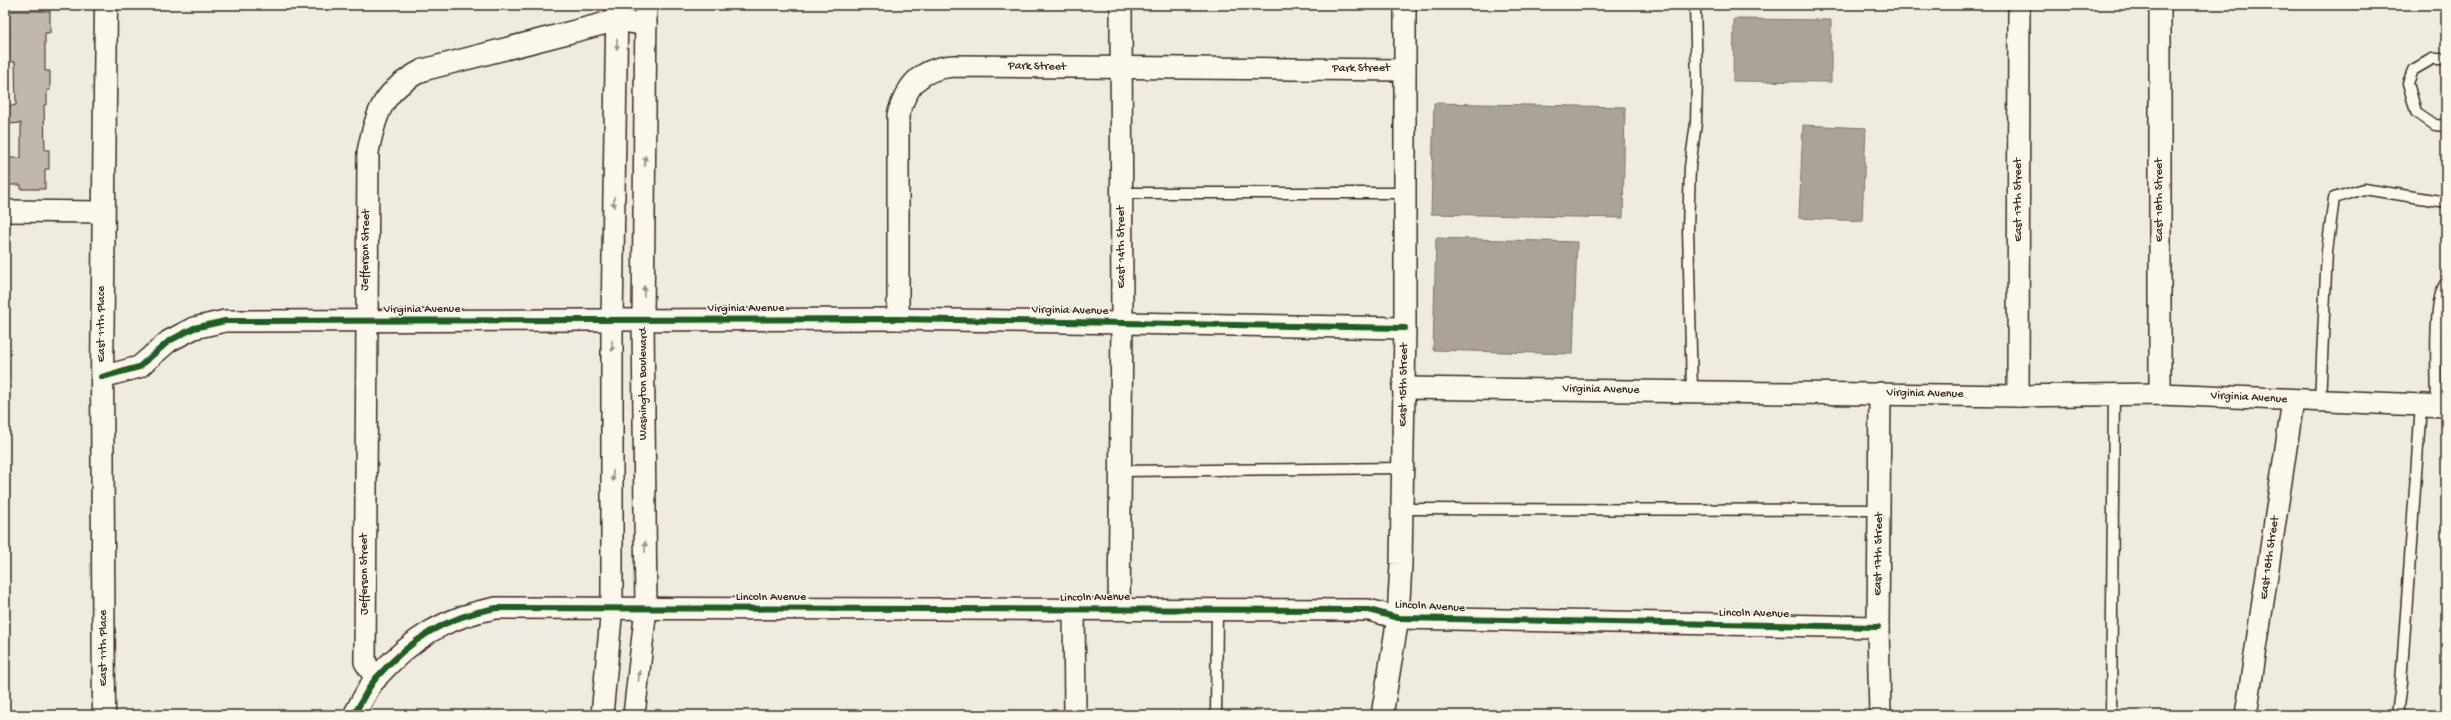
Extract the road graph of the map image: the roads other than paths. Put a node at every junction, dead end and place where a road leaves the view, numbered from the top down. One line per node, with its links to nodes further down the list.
1 (106, 5): 17 (street, East 11th Place)
2 (1121, 5): 10 (street, East 14th Street)
3 (1405, 5): 11 (street, East 15th Street)
4 (1695, 5): 28 (lane)
5 (2019, 5): 32 (street, East 17th Street)
6 (2160, 5): 31 (street, East 18th Street)
7 (616, 10): 8 (street, Jefferson Street); 20 (street, one-way to 20); 22 (street, Jefferson Street)
8 (646, 15): 21 (street, Washington Boulevard, one-way to 8)
9 (2446, 59): 12 (lane)
10 (1121, 67): 11 (street, Park Street); 13 (street, East 14th Street); 19 (street, Park Street)
11 (1405, 70): 14 (street, East 15th Street)
12 (2446, 126)
13 (1121, 193): 14 (lane); 23 (street, East 14th Street)
14 (1405, 193): 24 (street, East 15th Street)
15 (2446, 202): 34 (lane)
16 (5, 211): 17 (street)
17 (103, 212): 26 (street, East 11th Place)
18 (2446, 283): 25 (lane)
19 (898, 319): 21 (street, Virginia Avenue); 23 (street, Virginia Avenue)
20 (612, 321): 21 (street, Virginia Avenue); 22 (street, Virginia Avenue); 40 (street, one-way to 40)
21 (643, 321): 41 (street, Washington Boulevard, one-way to 21)
22 (366, 322): 26 (street, Virginia Avenue); 47 (street, Jefferson Street)
23 (1122, 322): 24 (street, Virginia Avenue); 37 (street, East 14th Street)
24 (1405, 328): 27 (street, East 15th Street)
25 (2441, 368): 35 (lane)
26 (102, 378): 48 (street, East 11th Place)
27 (1403, 388): 28 (street, Virginia Avenue); 36 (street, East 15th Street)
28 (1692, 391): 29 (street, Virginia Avenue)
29 (1880, 393): 32 (street, Virginia Avenue); 39 (street, East 17th Street)
30 (2114, 394): 31 (street, Virginia Avenue); 32 (street, Virginia Avenue); 56 (lane)
31 (2160, 394): 33 (street, Virginia Avenue)
32 (2018, 396)
33 (2293, 401): 34 (street, Virginia Avenue); 57 (street, East 18th Street)
34 (2320, 401): 35 (street, Virginia Avenue)
35 (2435, 405): 58 (lane)
36 (1403, 468): 37 (lane); 38 (street, East 15th Street)
37 (1120, 471): 42 (street, East 14th Street)
38 (1402, 509): 39 (lane); 45 (street, East 15th Street)
39 (1879, 510): 46 (street, East 17th Street)
40 (612, 607): 41 (street, Lincoln Avenue); 47 (street, Lincoln Avenue); 50 (street)
41 (646, 608): 43 (street, Lincoln Avenue); 51 (street, Washington Boulevard, one-way to 41)
42 (1119, 608): 43 (street, Lincoln Avenue); 44 (street, Lincoln Avenue)
43 (1074, 609): 52 (street)
44 (1217, 609): 45 (street, Lincoln Avenue); 53 (lane)
45 (1398, 618): 46 (street, Lincoln Avenue); 54 (street, East 15th Street)
46 (1878, 627): 55 (street, East 17th Street)
47 (376, 679): 49 (street, Lincoln Avenue)
48 (104, 715)
49 (354, 715)
50 (602, 715)
51 (634, 715)
52 (1075, 715)
53 (1216, 715)
54 (1382, 715)
55 (1880, 715)
56 (2111, 715)
57 (2246, 715)
58 (2397, 715)

